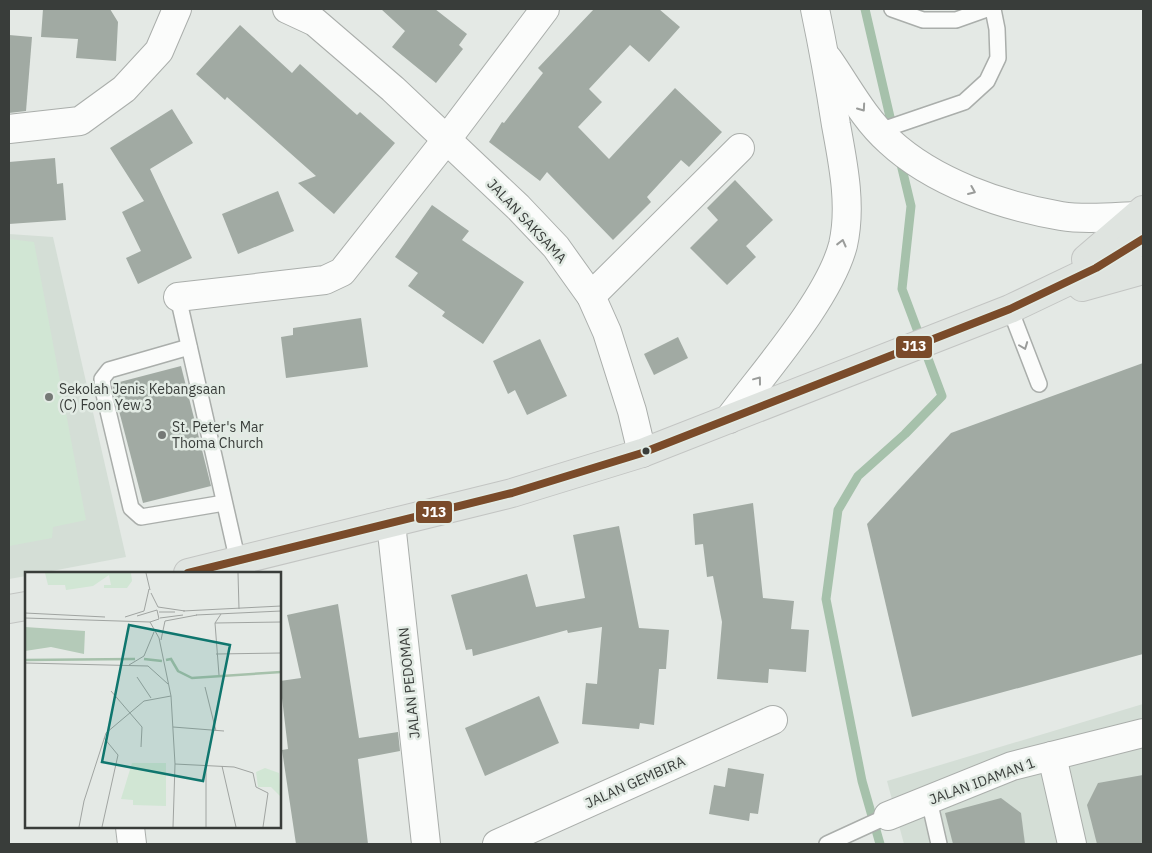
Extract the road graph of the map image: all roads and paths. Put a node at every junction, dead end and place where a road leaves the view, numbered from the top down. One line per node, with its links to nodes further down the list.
1 (177, 9): 9 (street)
2 (287, 9): 11 (street, JALAN SAKSAMA)
3 (545, 9): 11 (street)
4 (815, 9): 8 (street)
5 (892, 9): 6 (lane)
6 (986, 9)
7 (993, 9): 10 (lane)
8 (824, 54): 10 (street, one-way to 10); 22 (street, one-way to 8)
9 (9, 129)
10 (890, 131): 13 (street, one-way to 13)
11 (447, 140): 17 (street, JALAN SAKSAMA); 18 (street)
12 (740, 148): 17 (street)
13 (1141, 222): 16 (main road)
14 (1143, 270): 16 (main road)
15 (1143, 283): 16 (main road)
16 (1071, 285): 19 (main road)
17 (591, 296): 23 (street, JALAN SAKSAMA)
18 (178, 297): 20 (lane)
19 (1010, 308): 21 (lane, one-way to 21); 22 (main road)
20 (189, 346): 24 (lane); 24 (lane)
21 (1039, 384)
22 (729, 419): 23 (main road)
23 (642, 453): 25 (main road)
24 (224, 502): 26 (lane)
25 (391, 523): 26 (main road); 37 (street, JALAN PEDOMAN)
26 (238, 562): 27 (main road)
27 (193, 572)
28 (25, 606): 29 (main road)
29 (9, 609)
30 (773, 720): 38 (street, JALAN GEMBIRA)
31 (1143, 734): 32 (street, JALAN IDAMAN 1)
32 (1052, 756): 33 (street, JALAN IDAMAN 1); 41 (street)
33 (929, 800): 34 (street, JALAN IDAMAN 1); 40 (lane)
34 (888, 816): 39 (lane, JALAN IDAMAN 1)
35 (130, 828): 36 (street)
36 (132, 844)
37 (426, 844)
38 (497, 844)
39 (827, 844)
40 (939, 844)
41 (1072, 844)

